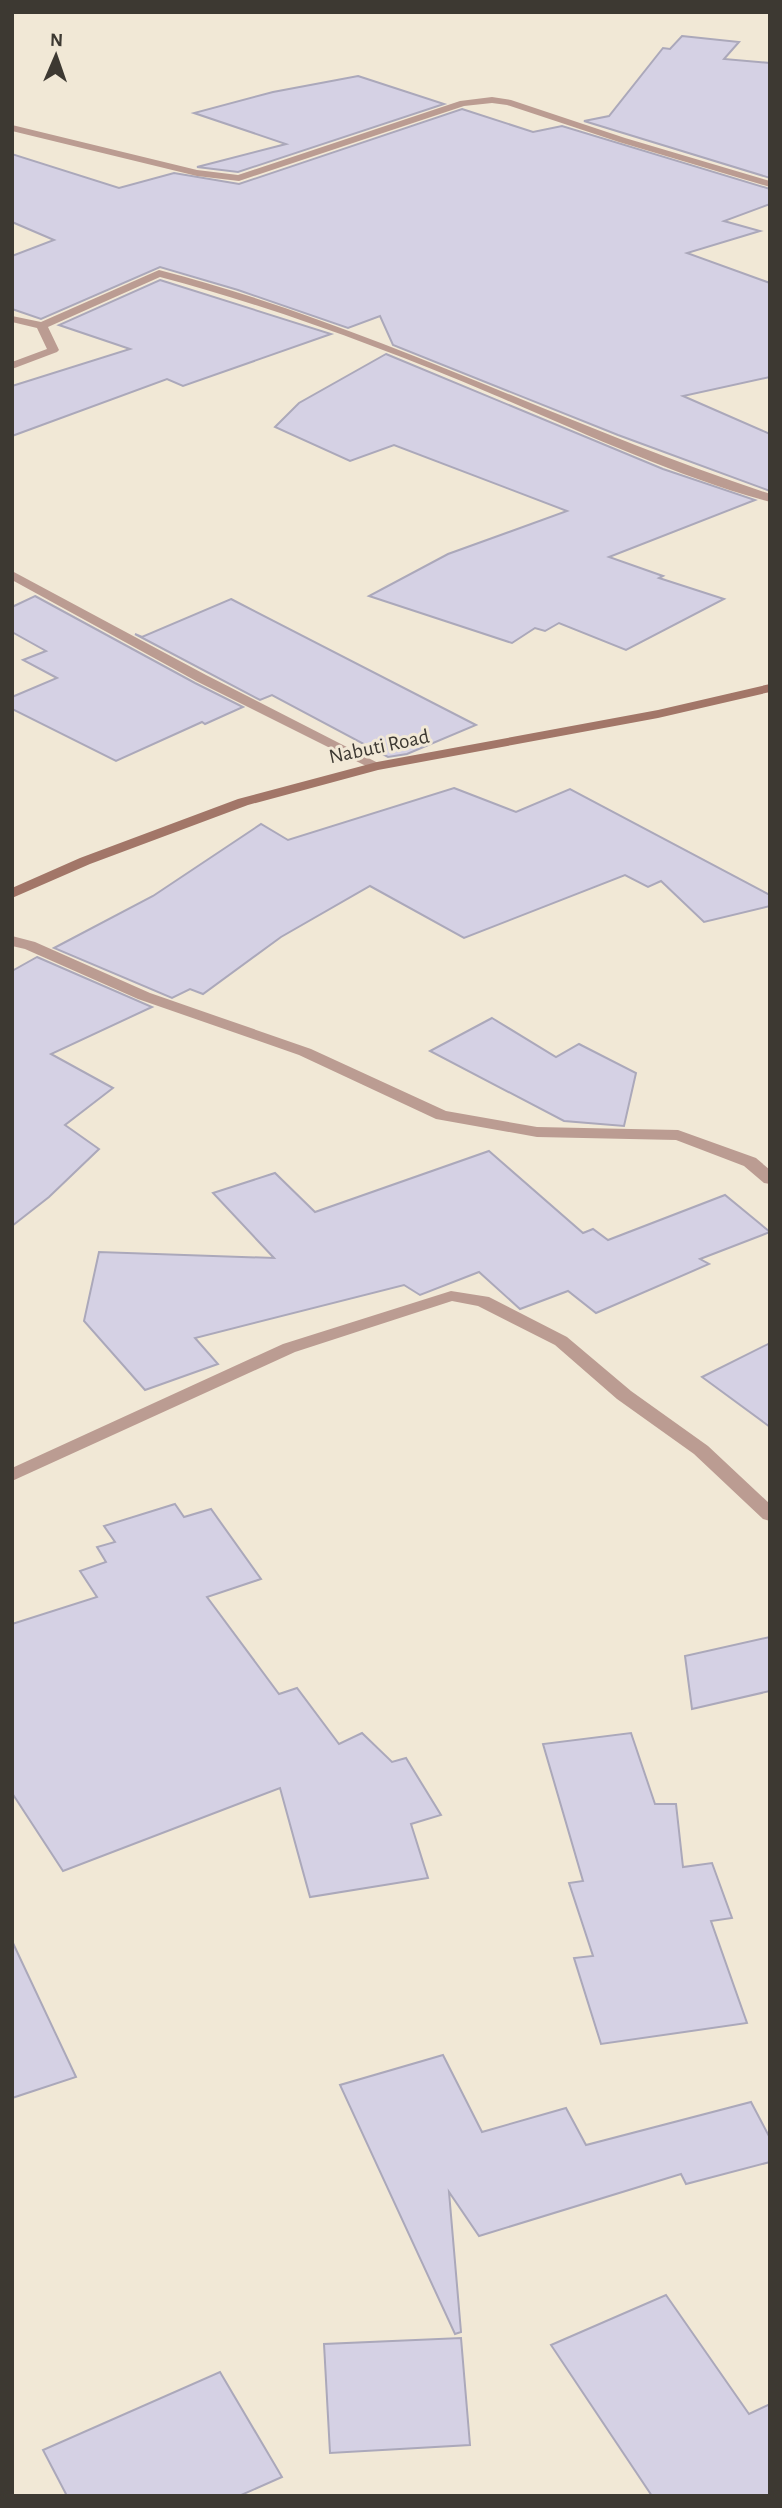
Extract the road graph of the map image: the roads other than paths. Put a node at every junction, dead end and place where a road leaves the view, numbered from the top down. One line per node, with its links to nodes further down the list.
1 (12, 128): 2 (street)
2 (770, 184)
3 (12, 319): 4 (street)
4 (42, 326): 5 (street); 6 (street)
5 (12, 366)
6 (770, 498)
7 (12, 575): 9 (street)
8 (770, 688): 9 (street, Nabuti Road)
9 (377, 766): 10 (street, Nabuti Road)
10 (12, 894)
11 (12, 941): 12 (street)
12 (770, 1179)
13 (12, 1475): 14 (street)
14 (770, 1516)

